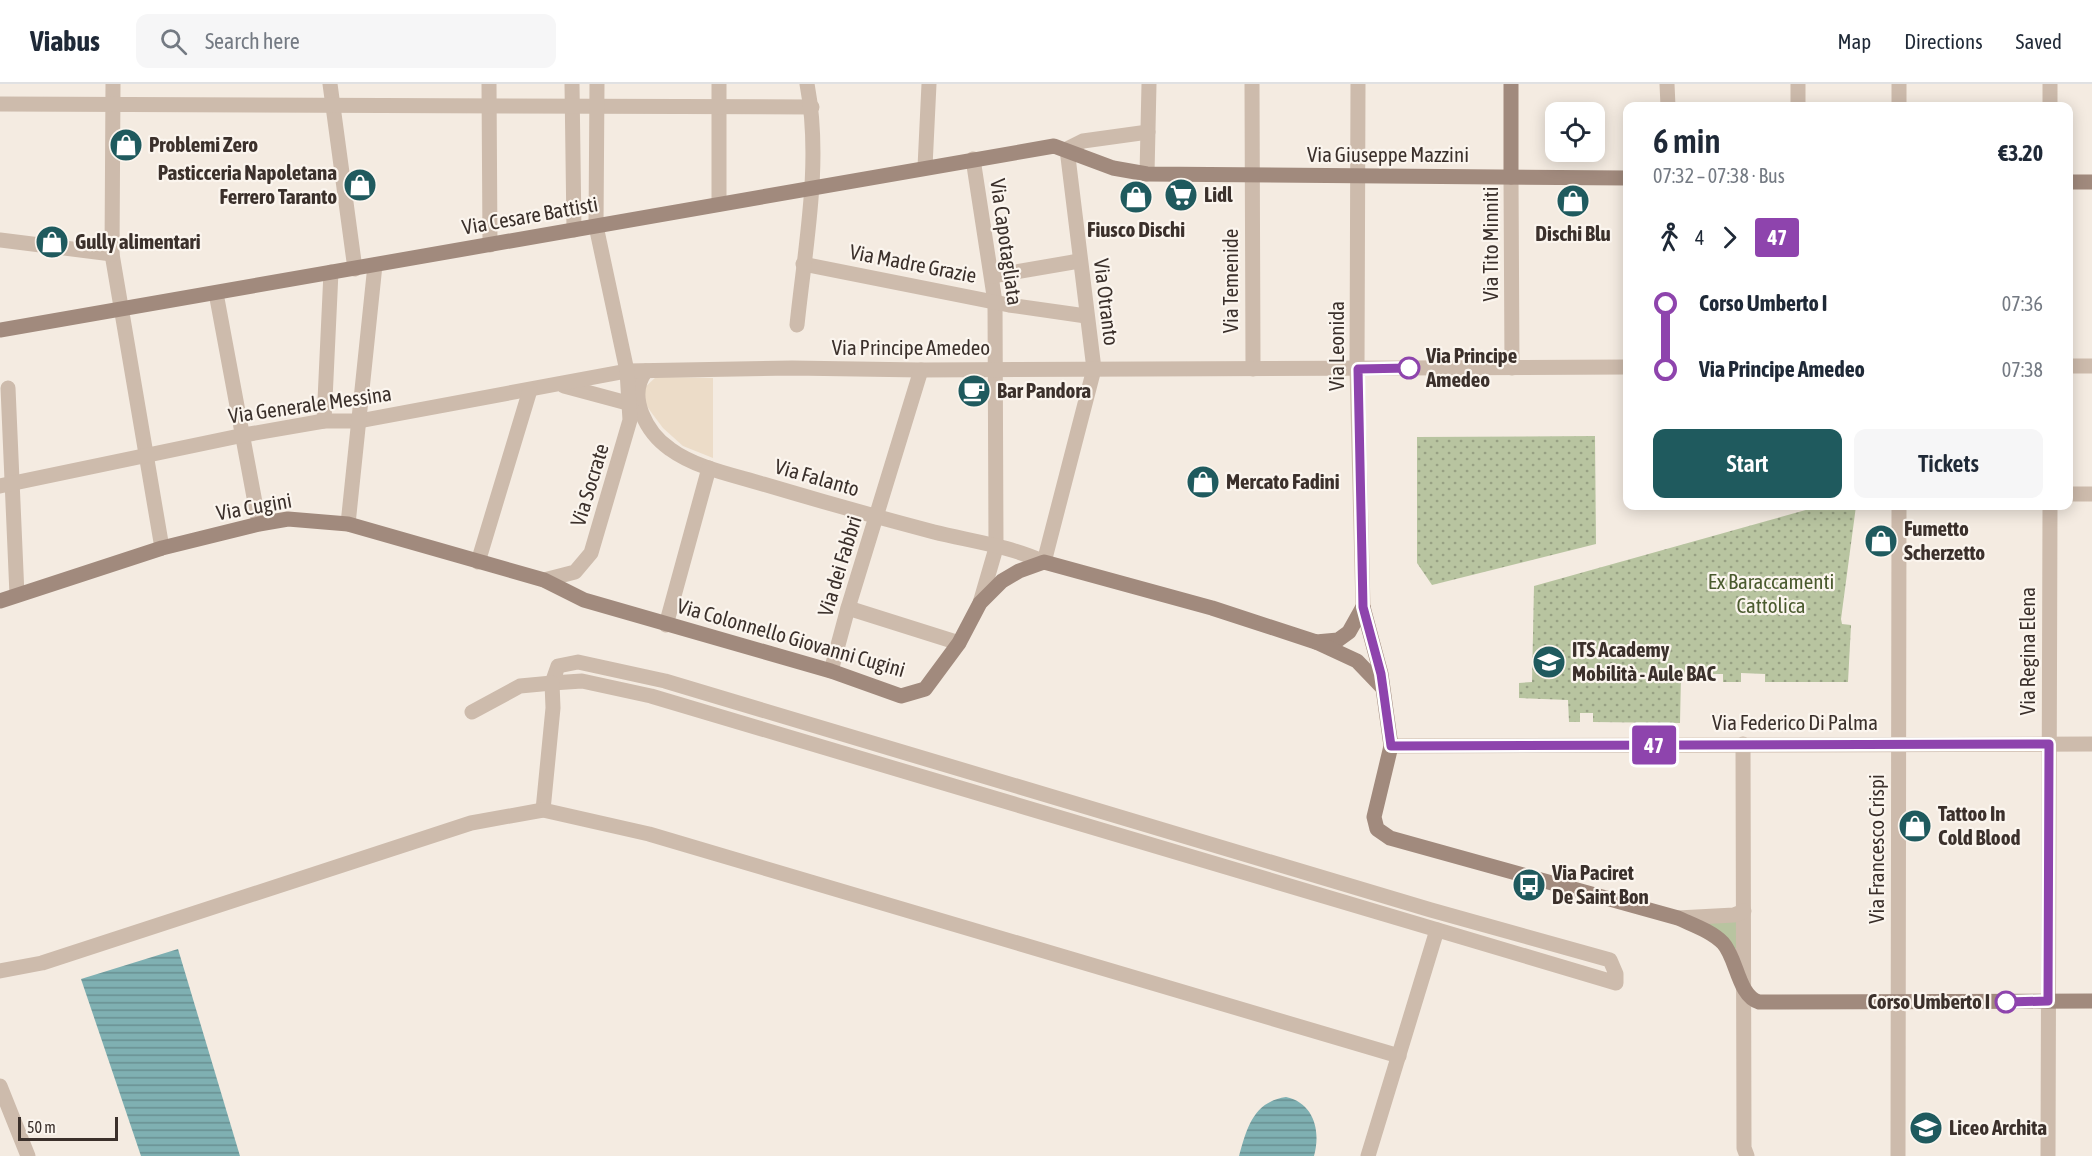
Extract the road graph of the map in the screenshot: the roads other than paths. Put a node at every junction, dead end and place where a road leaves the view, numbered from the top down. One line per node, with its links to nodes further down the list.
1 (113, 84): 22 (street)
2 (330, 84): 23 (street)
3 (489, 84): 24 (street)
4 (572, 84): 25 (street)
5 (597, 84): 26 (street)
6 (719, 84): 27 (street)
7 (807, 84): 28 (street)
8 (929, 84): 32 (street)
9 (1149, 84): 29 (street)
10 (1252, 84): 34 (street, Via Temenide)
11 (1358, 84): 35 (street, Via Leonida)
12 (1511, 84): 36 (main road, Via Tito Minniti)
13 (1667, 84): 17 (street)
14 (1798, 84): 18 (street)
15 (1899, 84): 19 (street)
16 (2050, 84): 20 (street)
17 (1668, 102)
18 (1798, 102)
19 (1899, 102)
20 (2050, 102)
21 (0, 104): 22 (street)
22 (113, 105): 23 (street); 46 (street)
23 (333, 106): 24 (street); 50 (street)
24 (489, 106): 25 (street); 45 (street)
25 (572, 107): 26 (street); 43 (street)
26 (597, 107): 27 (street); 42 (street)
27 (719, 107): 28 (street); 41 (street)
28 (812, 107): 40 (street)
29 (1148, 132): 30 (street); 33 (street)
30 (1067, 149): 31 (main road, Via Cesare Battisti); 33 (main road, Via Giuseppe Mazzini); 47 (street, Via Otranto)
31 (973, 159): 32 (main road, Via Cesare Battisti); 52 (street, Via Capotagliata)
32 (925, 167): 40 (main road, Via Cesare Battisti)
33 (1147, 174): 34 (main road, Via Giuseppe Mazzini)
34 (1251, 175): 35 (main road, Via Giuseppe Mazzini); 64 (street, Via Temenide)
35 (1359, 176): 36 (main road, Via Giuseppe Mazzini); 65 (street, Via Leonida)
36 (1511, 177): 37 (main road, Via Giuseppe Mazzini); 61 (street, Via Tito Minniti)
37 (1623, 178)
38 (2073, 182): 39 (main road)
39 (2092, 182)
40 (811, 187): 41 (main road, Via Cesare Battisti); 48 (street)
41 (719, 204): 42 (main road, Via Cesare Battisti)
42 (596, 226): 43 (main road, Via Cesare Battisti); 69 (street)
43 (574, 230): 45 (main road, Via Cesare Battisti)
44 (0, 240): 46 (street)
45 (489, 245): 49 (main road, Via Cesare Battisti)
46 (112, 254): 55 (street)
47 (1079, 261): 52 (street); 56 (street, Via Otranto)
48 (803, 264): 54 (street, Via Madre Grazie); 57 (street)
49 (375, 265): 50 (main road, Via Cesare Battisti); 75 (street)
50 (355, 269): 51 (main road, Via Cesare Battisti)
51 (331, 272): 53 (main road, Via Cesare Battisti); 74 (street)
52 (992, 276): 54 (street, Via Capotagliata)
53 (216, 293): 55 (main road, Via Cesare Battisti); 76 (street)
54 (995, 302): 56 (street, Via Madre Grazie); 67 (street, Via Capotagliata)
55 (120, 309): 58 (main road, Via Cesare Battisti); 79 (street)
56 (1086, 316): 63 (street, Via Otranto)
57 (797, 325)
58 (0, 330)
59 (2073, 366): 60 (street)
60 (2092, 366)
61 (1512, 368): 62 (street, Via Principe Amedeo); 65 (street, Via Principe Amedeo)
62 (1623, 368)
63 (1094, 369): 64 (street, Via Principe Amedeo); 67 (street, Via Principe Amedeo); 92 (street, Via Otranto)
64 (1252, 369): 65 (street, Via Principe Amedeo)
65 (1358, 369): 98 (street, Via Leonida)
66 (921, 370): 67 (street, Via Principe Amedeo); 68 (street, Via Principe Amedeo); 86 (street, Via dei Fabbri)
67 (994, 370): 90 (street, Via Capotagliata)
68 (646, 371): 69 (street, Via Principe Amedeo); 77 (street, Via Falanto)
69 (627, 372): 70 (street, Via Generale Messina); 73 (street, Via Socrate)
70 (558, 385): 72 (street, Via Generale Messina); 73 (street)
71 (8, 388): 81 (street)
72 (530, 390): 75 (street, Via Generale Messina); 91 (street)
73 (631, 404): 78 (street, Via Socrate)
74 (324, 421): 75 (street, Via Generale Messina); 76 (street, Via Generale Messina)
75 (359, 421): 88 (street)
76 (244, 435): 79 (street, Via Generale Messina); 87 (street)
77 (656, 435): 78 (street); 80 (street, Via Falanto)
78 (625, 441): 93 (street, Via Socrate)
79 (147, 455): 81 (street, Via Generale Messina); 89 (street)
80 (709, 468): 86 (street, Via Falanto); 100 (street)
81 (6, 484): 94 (street)
82 (2073, 494): 83 (street)
83 (2092, 494)
84 (1899, 510): 108 (street, Via Francesco Crispi)
85 (2050, 510): 109 (street, Via Regina Elena)
86 (877, 518): 90 (street, Via Falanto); 99 (street, Via dei Fabbri)
87 (259, 524): 88 (main road, Via Cugini); 89 (main road, Via Cugini)
88 (348, 524): 91 (main road, Via Cugini)
89 (162, 548): 94 (main road, Via Cugini)
90 (996, 548): 92 (street, Via Falanto); 97 (street, Via Capotagliata)
91 (478, 562): 93 (main road, Via Cugini)
92 (1044, 562): 97 (main road); 101 (main road, Via Falanto)
93 (544, 580): 95 (main road, Via Cugini)
94 (17, 595): 96 (main road, Via Cugini)
95 (584, 600): 100 (main road, Via Colonnello Giovanni Cugini)
96 (0, 601)
97 (980, 603): 102 (main road, Via Colonnello Giovanni Cugini)
98 (1363, 607): 101 (main road); 105 (main road)
99 (848, 608): 102 (street); 103 (street, Via dei Fabbri)
100 (666, 625): 103 (main road, Via Colonnello Giovanni Cugini)
101 (1316, 642): 105 (main road, Via Falanto)
102 (959, 643): 103 (main road, Via Colonnello Giovanni Cugini)
103 (831, 671)
104 (552, 682): 106 (street); 112 (street); 115 (street); 115 (street)
105 (1381, 686): 111 (main road)
106 (472, 712)
107 (1743, 744): 108 (street, Via Federico Di Palma); 111 (street, Via Federico Di Palma); 113 (street)
108 (1899, 744): 109 (street, Via Federico Di Palma); 120 (street, Via Francesco Crispi)
109 (2049, 744): 110 (street, Via Federico Di Palma); 118 (street, Via Regina Elena)
110 (2092, 744)
111 (1391, 746): 114 (main road)
112 (543, 810): 116 (street); 121 (street)
113 (1744, 911): 114 (street); 117 (street)
114 (1678, 918): 117 (main road)
115 (1437, 930): 121 (street)
116 (0, 971)
117 (1742, 981): 120 (main road); 125 (street)
118 (2048, 1001): 119 (main road); 120 (main road); 127 (street, Via Regina Elena)
119 (2092, 1001)
120 (1898, 1002): 126 (street, Via Francesco Crispi)
121 (1399, 1056): 124 (street)
122 (0, 1086): 123 (street)
123 (28, 1156)
124 (1368, 1156)
125 (1747, 1156)
126 (1898, 1156)
127 (2048, 1156)

